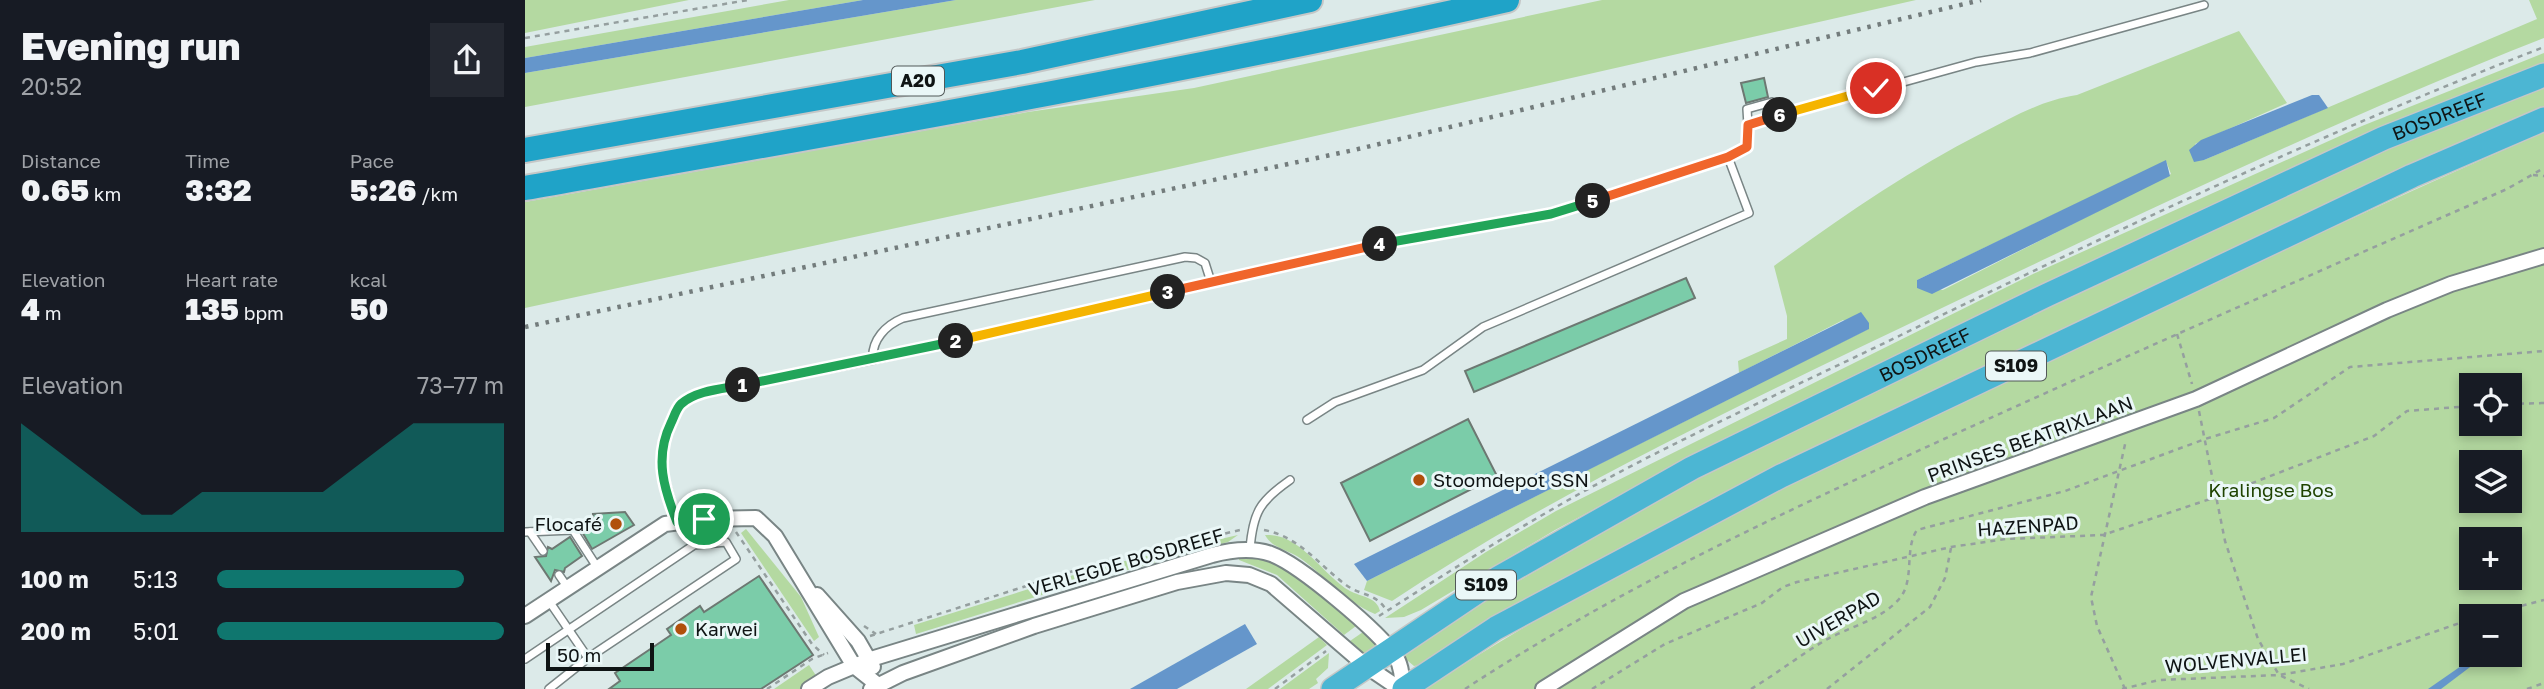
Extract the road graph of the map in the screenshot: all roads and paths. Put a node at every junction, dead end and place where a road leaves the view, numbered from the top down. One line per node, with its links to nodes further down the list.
1 (748, 0): 5 (path)
2 (1310, 0): 10 (highway, A20)
3 (1507, 0): 15 (highway, A20)
4 (2204, 5): 9 (lane)
5 (525, 38)
6 (2544, 75): 47 (highway, BOSDREEF / S109)
7 (1772, 102): 9 (lane)
8 (2544, 119): 60 (highway, S109)
9 (1748, 125): 11 (lane)
10 (525, 150)
11 (1728, 157): 17 (lane); 25 (lane)
12 (2544, 168): 13 (path)
13 (2533, 175): 14 (path); 18 (path)
14 (2544, 176)
15 (525, 188)
16 (2544, 256): 21 (street, PRINSES BEATRIXLAAN)
17 (1211, 282): 20 (lane); 20 (lane)
18 (2177, 334): 21 (path); 61 (path)
19 (2544, 351): 27 (path)
20 (873, 360): 32 (lane)
21 (2196, 399): 26 (street, PRINSES BEATRIXLAAN); 27 (path)
22 (2544, 403): 23 (path)
23 (2522, 404)
24 (2459, 407): 30 (path, HAZENPAD)
25 (1307, 420)
26 (2128, 425): 28 (path); 62 (street, PRINSES BEATRIXLAAN)
27 (2205, 439): 28 (path); 30 (path)
28 (2121, 471): 34 (path); 38 (path)
29 (1290, 480): 36 (lane)
30 (2216, 497): 34 (path, HAZENPAD); 53 (path)
31 (733, 518): 32 (street); 40 (street); 57 (path)
32 (677, 522): 39 (street)
33 (527, 532): 37 (lane); 39 (lane)
34 (2103, 535): 35 (path, HAZENPAD); 66 (path)
35 (1951, 547): 38 (path, HAZENPAD); 65 (path)
36 (1250, 549): 47 (street, VERLEGDE BOSDREEF); 50 (street, VERLEGDE BOSDREEF)
37 (543, 551)
38 (1910, 554): 63 (path, HAZENPAD); 64 (path, UIVERPAD)
39 (597, 567): 42 (street)
40 (806, 584): 50 (street); 51 (street)
41 (2544, 600): 43 (path)
42 (548, 601): 44 (street); 46 (lane)
43 (2522, 606)
44 (527, 609)
45 (2459, 623): 53 (path, WOLVENVALLEI)
46 (568, 630): 48 (lane); 48 (lane); 49 (lane)
47 (1390, 650): 52 (highway, BOSDREEF / S109); 60 (street, VERLEGDE BOSDREEF)
48 (588, 658): 56 (lane)
49 (525, 659)
50 (871, 659): 51 (street, VERLEGDE BOSDREEF); 55 (street)
51 (855, 666): 55 (street); 58 (street, VERLEGDE BOSDREEF)
52 (1366, 666): 55 (street, VERLEGDE BOSDREEF); 59 (highway, BOSDREEF / S109); 60 (street, VERLEGDE BOSDREEF)
53 (2279, 675): 66 (path, WOLVENVALLEI); 67 (path)
54 (2544, 683): 68 (path)
55 (874, 687)
56 (549, 689)
57 (767, 689)
58 (809, 689)
59 (1333, 689)
60 (1402, 689)
61 (1465, 689)
62 (1543, 689)
63 (1592, 689)
64 (1751, 689)
65 (1827, 689)
66 (2124, 689)
67 (2309, 689)
68 (2527, 689)

